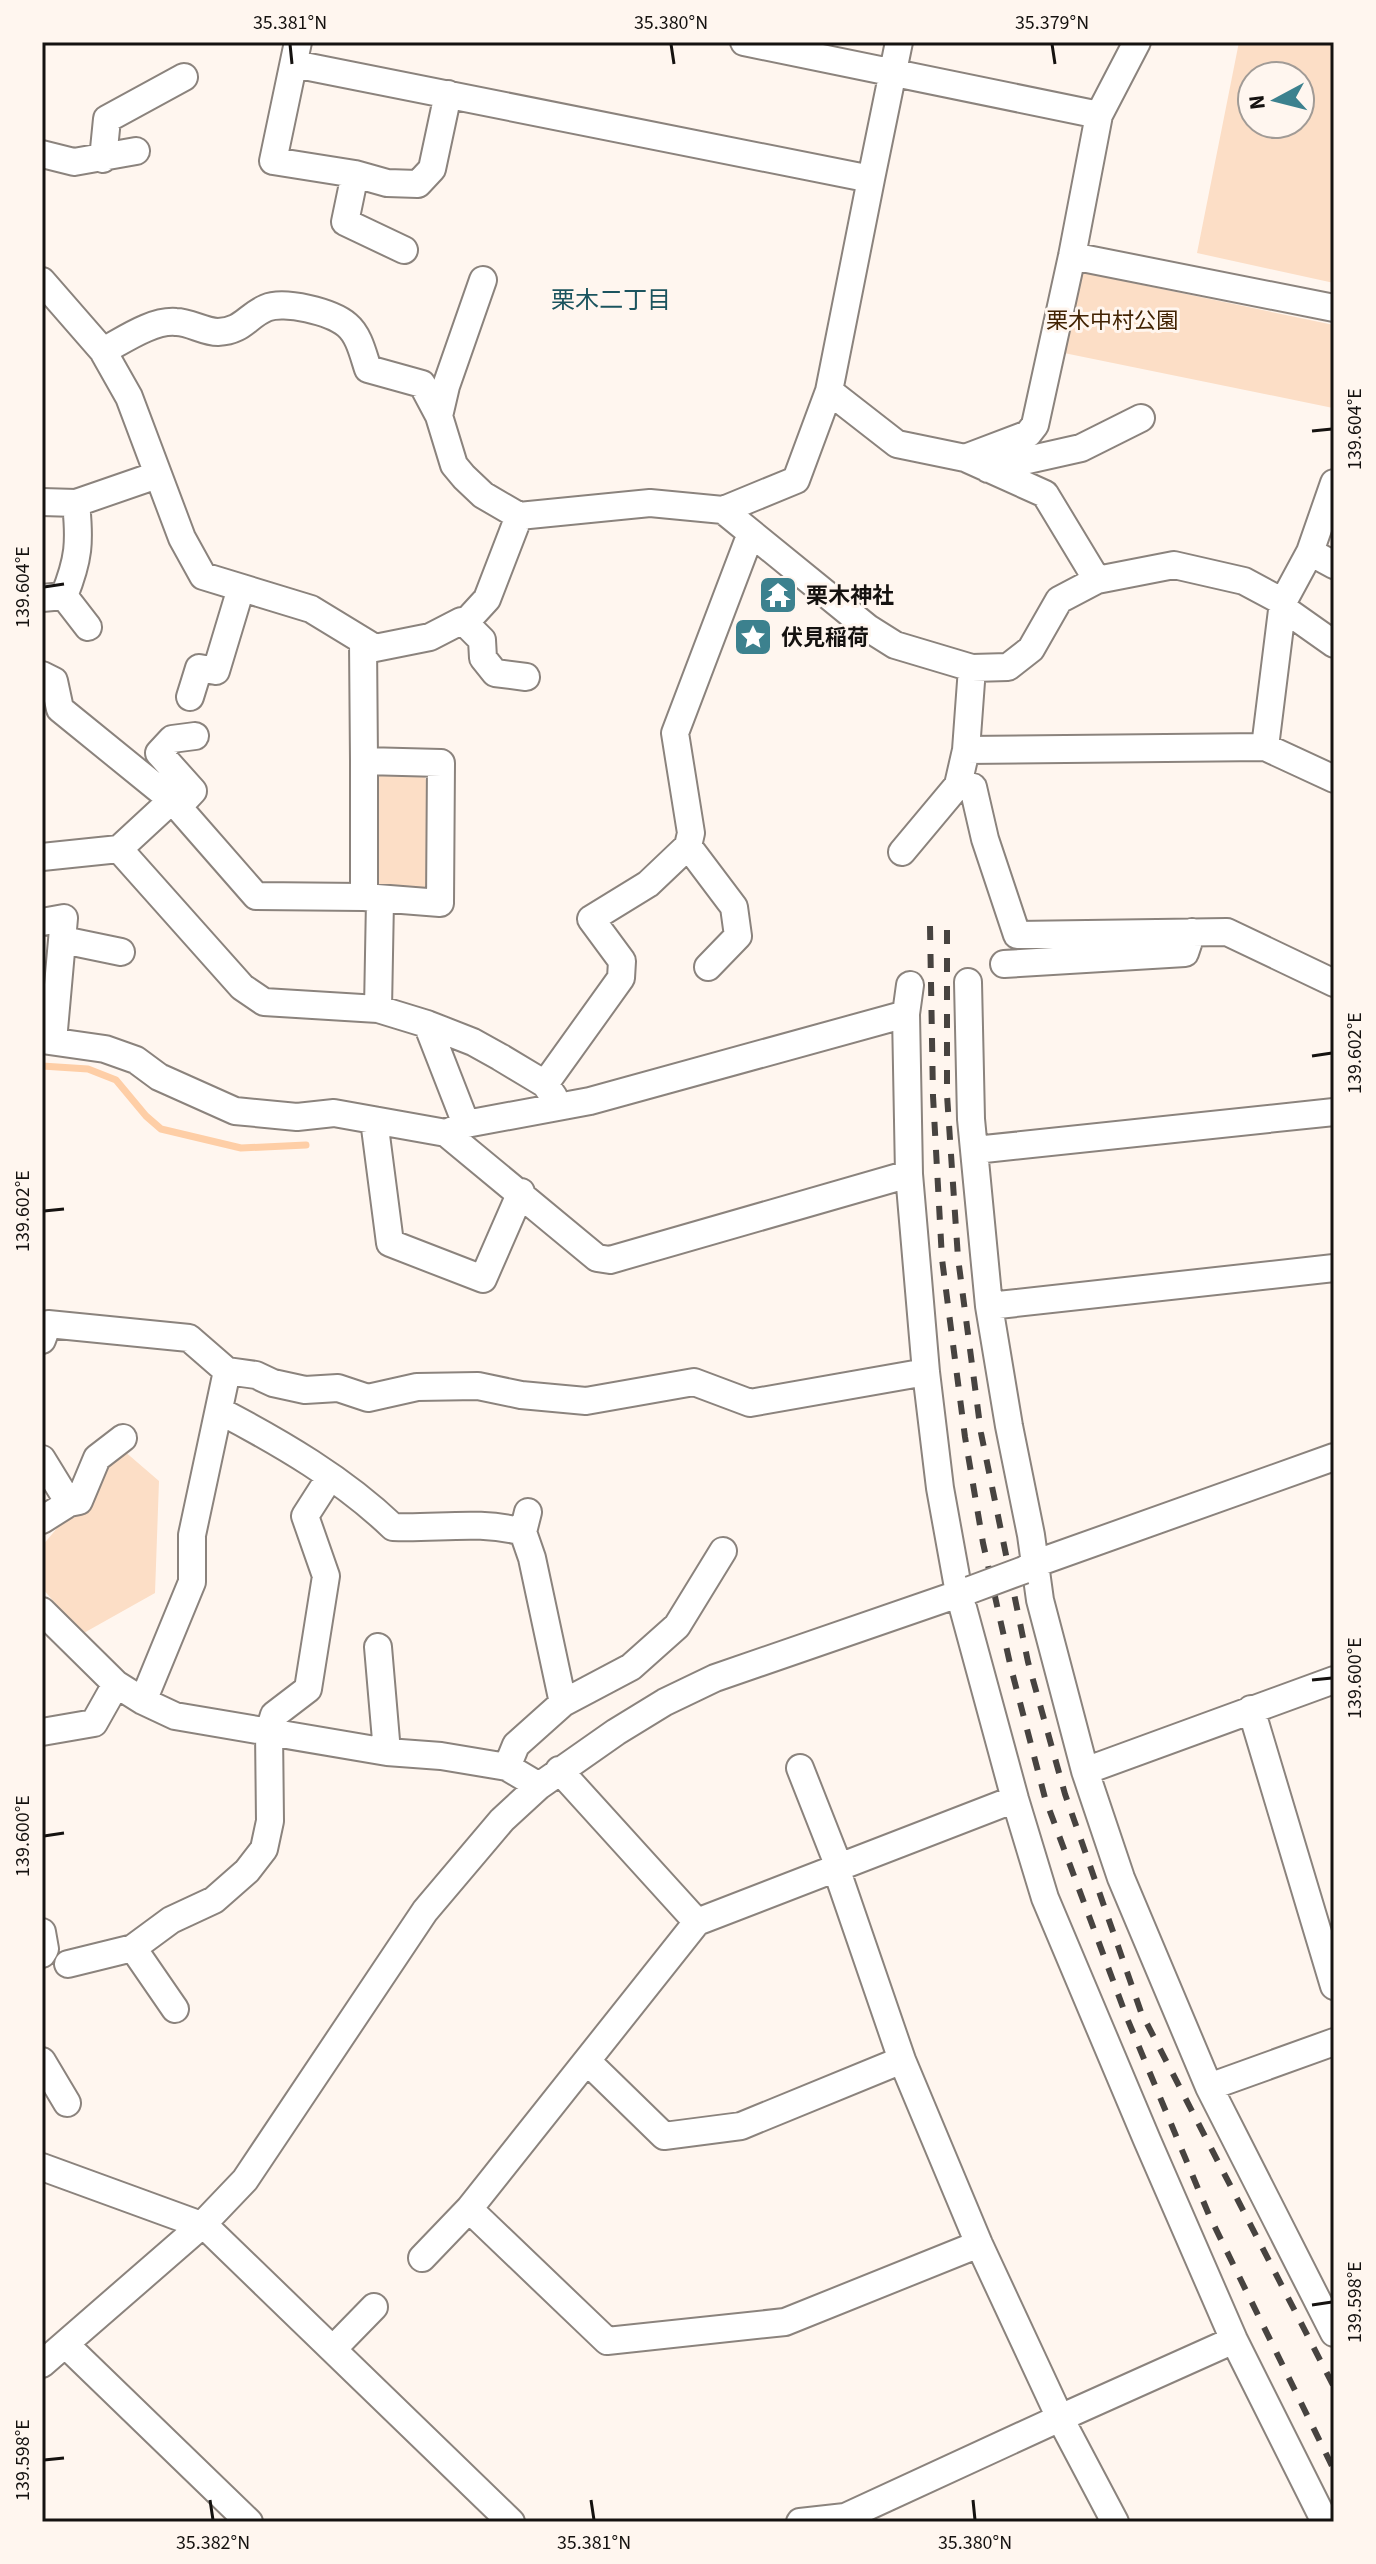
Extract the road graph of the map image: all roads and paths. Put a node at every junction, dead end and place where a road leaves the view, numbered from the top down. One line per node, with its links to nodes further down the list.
1 (744, 42): 5 (street)
2 (899, 42): 5 (street)
3 (1137, 42): 8 (street)
4 (296, 53): 7 (street); 12 (street)
5 (893, 72): 8 (street); 13 (street)
6 (184, 77): 11 (street)
7 (448, 94): 12 (street); 13 (street)
8 (1099, 115): 15 (street)
9 (136, 151): 11 (street)
10 (42, 154): 11 (street)
11 (103, 159)
12 (355, 174): 14 (street)
13 (871, 179): 20 (street)
14 (404, 250)
15 (1072, 256): 18 (street); 23 (street)
16 (483, 280): 21 (street)
17 (42, 281): 19 (street)
18 (1334, 308)
19 (103, 351): 21 (street); 24 (street)
20 (829, 391): 23 (street); 28 (street)
21 (439, 416): 29 (street)
22 (1141, 418): 23 (street)
23 (977, 464): 33 (street)
24 (157, 475): 27 (street); 34 (street)
25 (1334, 483): 31 (street)
26 (42, 502): 27 (street)
27 (76, 503): 35 (street)
28 (723, 510): 29 (street); 30 (street)
29 (519, 516): 37 (street)
30 (751, 533): 41 (street); 53 (street)
31 (1310, 552): 32 (street); 36 (street)
32 (1334, 565)
33 (1097, 580): 36 (street); 41 (street)
34 (241, 588): 39 (street); 44 (street)
35 (53, 597): 38 (street)
36 (1283, 605): 40 (street); 46 (street)
37 (465, 623): 39 (street); 43 (street)
38 (88, 627)
39 (363, 642): 48 (street)
40 (1334, 644)
41 (972, 668): 47 (street)
42 (42, 675): 51 (street)
43 (526, 677)
44 (190, 697)
45 (195, 736): 51 (street)
46 (1265, 747): 47 (street); 49 (street)
47 (966, 750): 50 (street)
48 (364, 761): 58 (street); 58 (street)
49 (1334, 779)
50 (958, 785): 52 (street); 55 (street)
51 (175, 803): 54 (street); 58 (street)
52 (985, 839): 57 (street); 60 (street)
53 (688, 846): 64 (street); 72 (street)
54 (119, 849): 56 (street); 68 (street)
55 (902, 852)
56 (42, 857)
57 (979, 878)
58 (372, 899): 68 (street)
59 (42, 922): 61 (street)
60 (1192, 932): 63 (street); 66 (street)
61 (63, 940): 62 (street); 71 (street)
62 (121, 952)
63 (1004, 964)
64 (708, 967)
65 (968, 982): 77 (street)
66 (1334, 983)
67 (910, 985): 69 (street)
68 (378, 1009): 70 (street)
69 (906, 1014): 73 (street); 78 (street)
70 (427, 1024): 72 (street); 76 (street)
71 (48, 1040): 75 (street)
72 (545, 1084): 73 (street)
73 (560, 1107): 76 (street)
74 (1334, 1112): 77 (street)
75 (374, 1120): 76 (street); 79 (street)
76 (456, 1128): 79 (street)
77 (975, 1150): 81 (street)
78 (909, 1174): 79 (street); 84 (street)
79 (521, 1192)
80 (1334, 1268): 81 (street)
81 (989, 1306): 93 (street)
82 (42, 1340): 83 (street)
83 (227, 1371): 84 (street); 85 (street)
84 (926, 1372): 94 (street)
85 (220, 1411): 89 (street); 99 (street)
86 (123, 1438): 90 (street)
87 (1334, 1457): 93 (street)
88 (42, 1459): 90 (street)
89 (330, 1477): 100 (street); 102 (street)
90 (69, 1503): 91 (street)
91 (42, 1520)
92 (723, 1551): 100 (street)
93 (1029, 1567): 94 (street, bridge); 107 (street)
94 (964, 1592): 108 (street); 109 (street)
95 (42, 1611): 98 (street)
96 (378, 1647): 104 (street)
97 (1334, 1680): 101 (street)
98 (116, 1684): 99 (street); 103 (street)
99 (143, 1701): 102 (street)
100 (563, 1703): 105 (street)
101 (1251, 1709): 107 (street); 116 (street)
102 (269, 1731): 104 (street); 113 (street)
103 (42, 1732)
104 (387, 1752): 105 (street)
105 (507, 1767): 108 (street)
106 (800, 1768): 110 (street)
107 (1085, 1771): 122 (street)
108 (549, 1778): 111 (street); 126 (street)
109 (1015, 1799): 110 (street); 131 (street)
110 (838, 1867): 111 (street); 119 (street)
111 (697, 1922): 121 (street)
112 (42, 1932): 114 (street)
113 (133, 1948): 115 (street); 117 (street)
114 (42, 1954)
115 (68, 1964)
116 (1334, 1986)
117 (175, 2009)
118 (1334, 2042): 122 (street)
119 (902, 2060): 121 (street); 127 (street)
120 (42, 2061): 123 (street)
121 (588, 2062): 125 (street)
122 (1209, 2087): 130 (street)
123 (67, 2103)
124 (42, 2167): 126 (street)
125 (469, 2209): 127 (street); 128 (street)
126 (202, 2225): 132 (street); 133 (street)
127 (979, 2244): 135 (street)
128 (422, 2258)
129 (374, 2307): 133 (street)
130 (1334, 2333)
131 (1234, 2340): 135 (street); 141 (street)
132 (66, 2345): 134 (street); 137 (street)
133 (333, 2349): 138 (street)
134 (42, 2364)
135 (1060, 2418): 136 (street); 140 (street)
136 (847, 2519): 139 (street)
137 (249, 2522)
138 (511, 2522)
139 (800, 2522)
140 (1115, 2522)
141 (1325, 2522)

